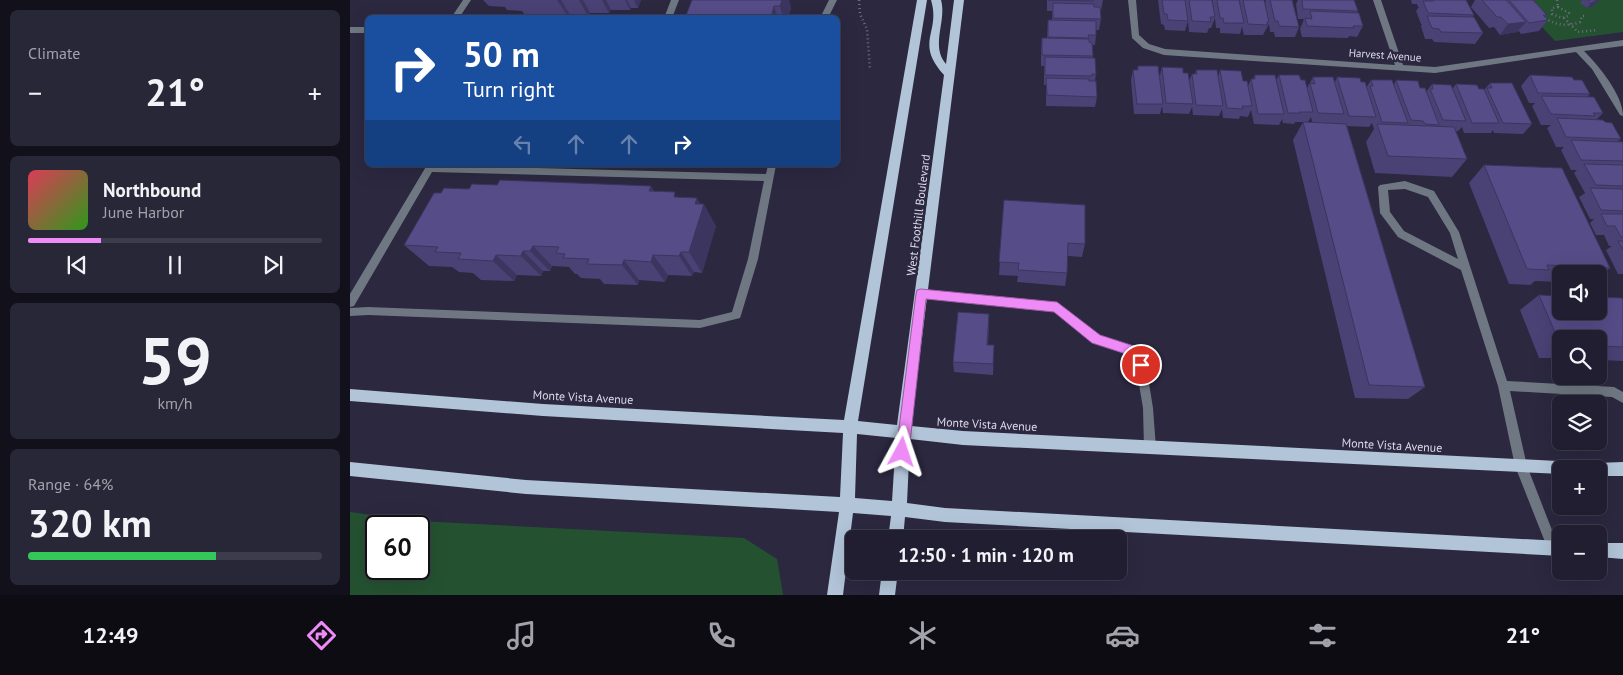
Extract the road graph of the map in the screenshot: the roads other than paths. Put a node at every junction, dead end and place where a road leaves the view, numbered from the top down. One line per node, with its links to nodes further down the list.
1 (467, 0): 9 (street)
2 (675, 0): 10 (street)
3 (833, 0): 11 (street)
4 (922, 0): 30 (main road)
5 (936, 0): 17 (main road)
6 (959, 0): 17 (main road, West Foothill Boulevard)
7 (1132, 0): 16 (street, Harvest Avenue)
8 (1377, 0): 16 (street)
9 (457, 15)
10 (669, 15)
11 (826, 15)
12 (350, 30): 13 (street)
13 (365, 30)
14 (1623, 43): 15 (street, Harvest Avenue)
15 (1578, 50): 16 (street, Harvest Avenue); 18 (street)
16 (1400, 67)
17 (950, 75): 24 (main road, West Foothill Boulevard)
18 (1623, 112)
19 (431, 167): 21 (street); 25 (street)
20 (772, 167): 22 (street)
21 (601, 169): 22 (street)
22 (769, 178): 26 (street)
23 (1466, 268): 23 (street); 27 (street)
24 (921, 294): 31 (main road, West Foothill Boulevard); 32 (street)
25 (350, 303)
26 (350, 312)
27 (1503, 386): 29 (street); 33 (street)
28 (350, 395): 30 (main road, Monte Vista Avenue)
29 (1623, 398)
30 (850, 427): 31 (main road, Monte Vista Avenue); 38 (main road)
31 (904, 433): 32 (main road, Monte Vista Avenue); 39 (main road, West Foothill Boulevard)
32 (1150, 448): 33 (main road, Monte Vista Avenue)
33 (1521, 466): 34 (main road, Monte Vista Avenue); 41 (street)
34 (1552, 467)
35 (1607, 469): 36 (main road)
36 (1623, 469)
37 (350, 470): 38 (main road)
38 (847, 506): 39 (main road); 46 (main road)
39 (899, 509): 40 (main road, West Foothill Boulevard); 42 (main road)
40 (896, 530)
41 (1552, 537)
42 (1552, 548)
43 (1607, 550): 44 (main road)
44 (1623, 551)
45 (889, 580): 47 (main road)
46 (835, 595)
47 (887, 595)

